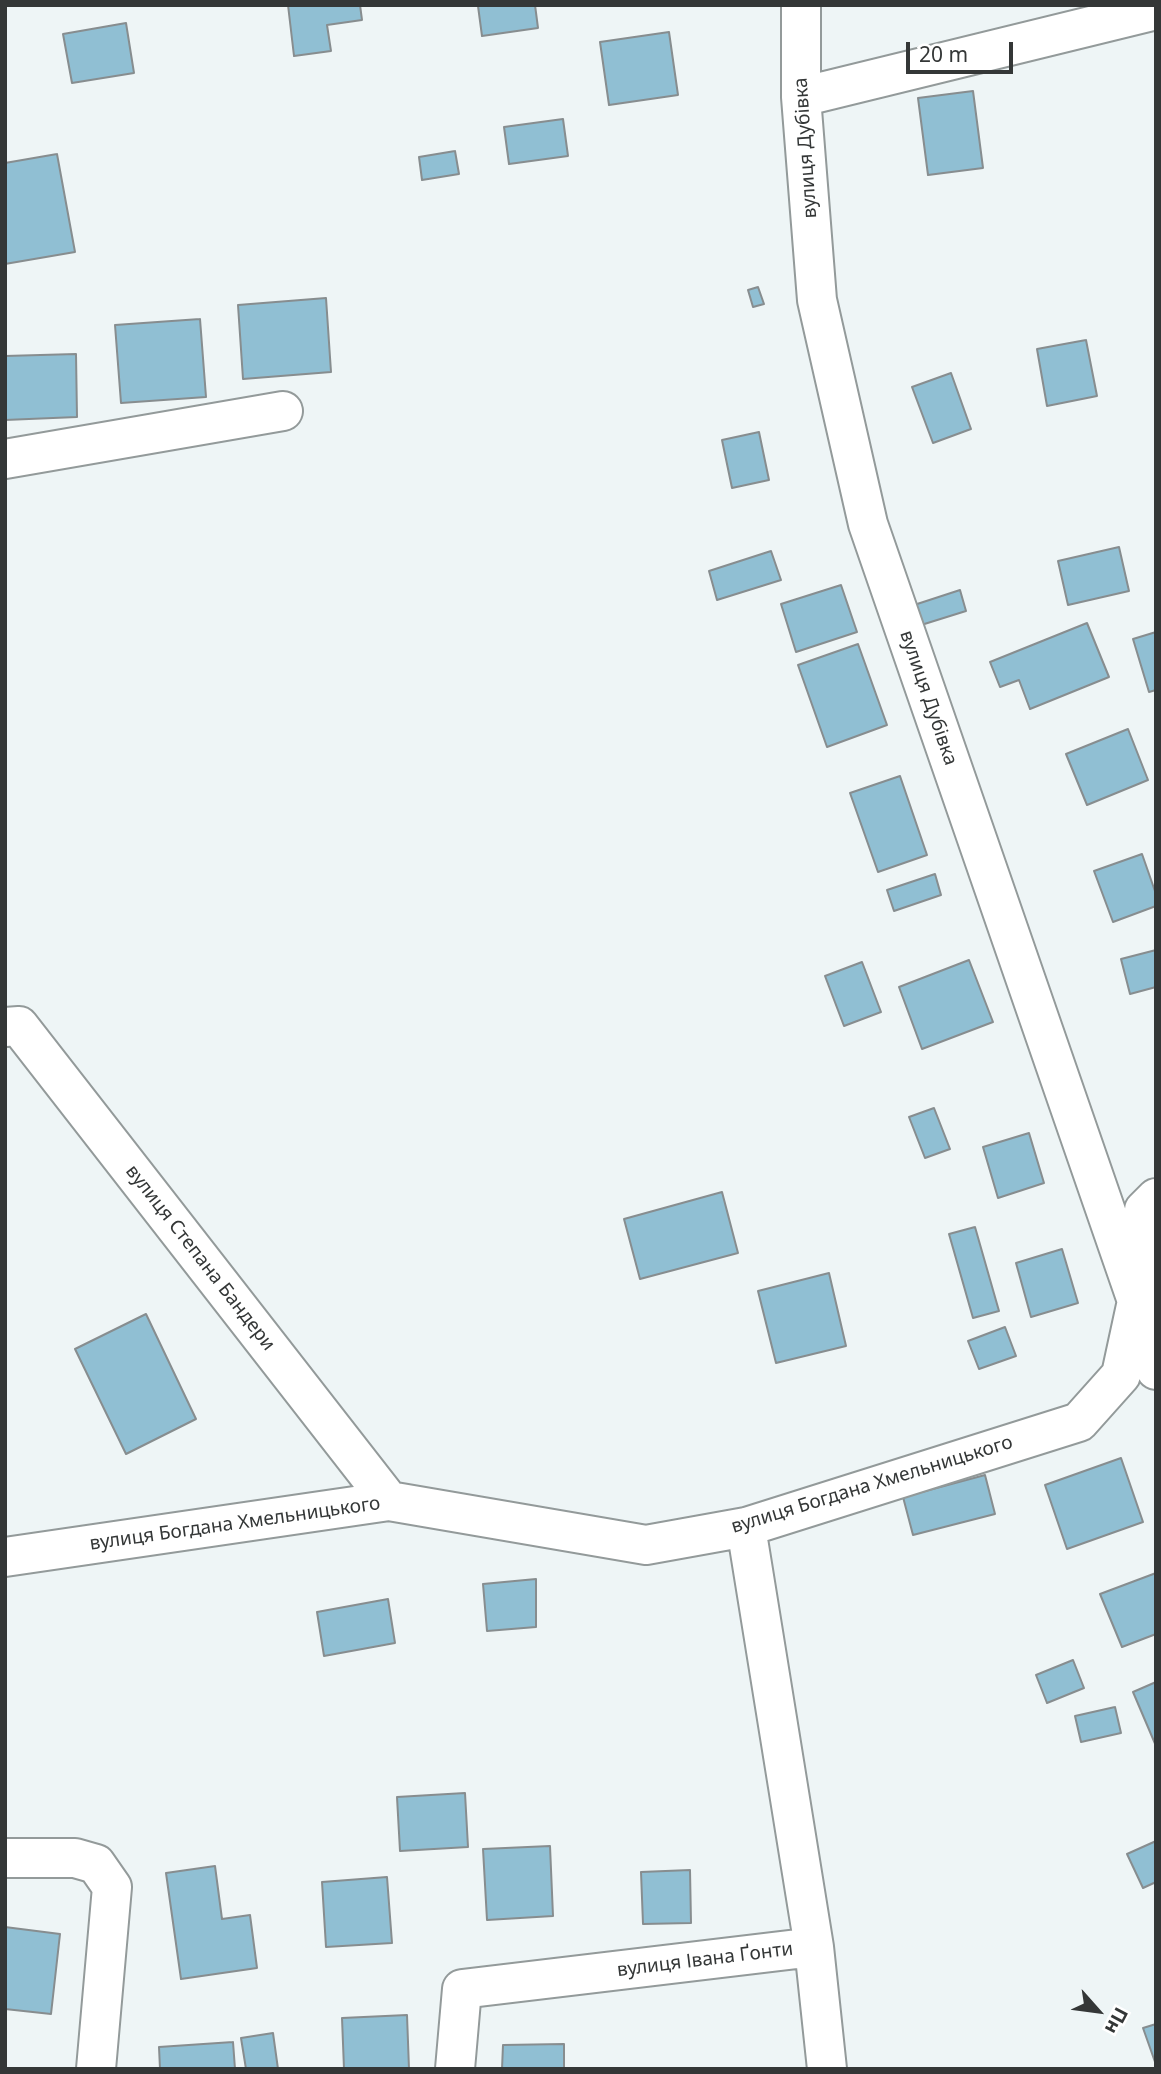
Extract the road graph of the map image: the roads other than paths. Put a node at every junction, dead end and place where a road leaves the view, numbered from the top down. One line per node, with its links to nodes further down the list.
1 (801, 5): 3 (street, вулиця Дубівка)
2 (1156, 10): 3 (street)
3 (802, 97): 8 (street, вулиця Дубівка)
4 (283, 411): 5 (street)
5 (5, 459)
6 (10, 1017): 10 (street, вулиця Степана Бандери)
7 (1156, 1198): 8 (street, вулиця Богдана Хмельницького)
8 (1138, 1301): 9 (street, вулиця Дубівка); 11 (street, вулиця Богдана Хмельницького)
9 (1156, 1370)
10 (389, 1501): 11 (street, вулиця Богдана Хмельницького); 12 (street, вулиця Богдана Хмельницького)
11 (746, 1527): 14 (street, вулиця Івана Ґонти)
12 (5, 1557)
13 (5, 1858): 15 (street)
14 (814, 1947): 16 (street, вулиця Івана Ґонти); 17 (street)
15 (96, 2069)
16 (454, 2069)
17 (827, 2069)

